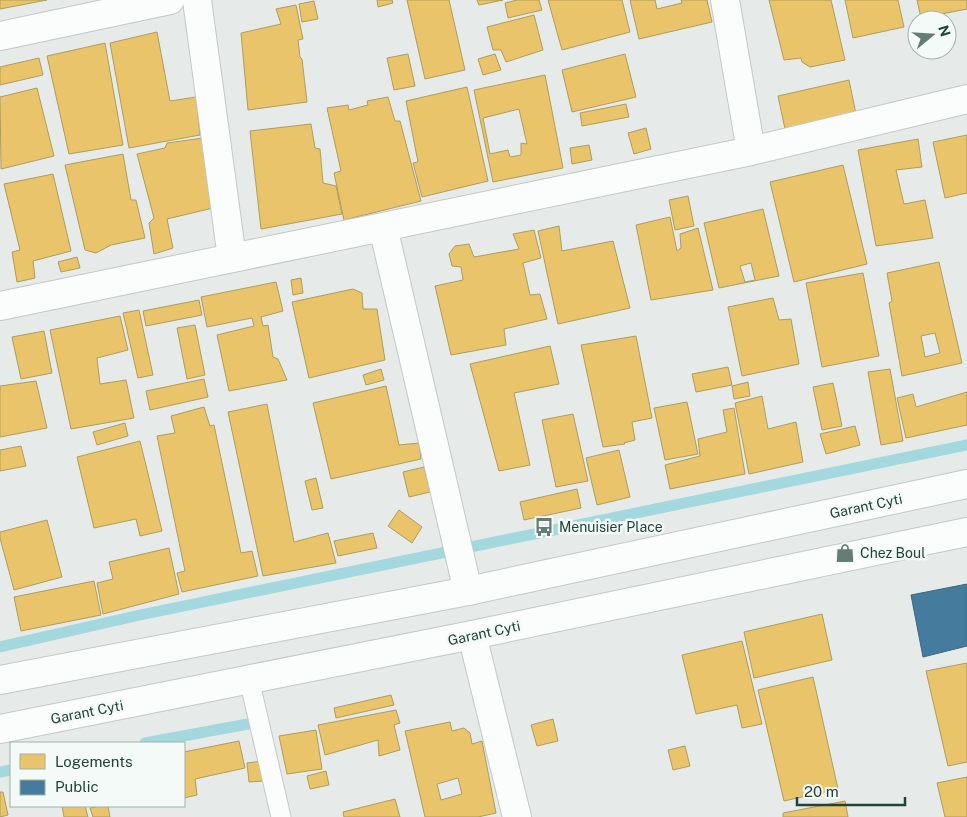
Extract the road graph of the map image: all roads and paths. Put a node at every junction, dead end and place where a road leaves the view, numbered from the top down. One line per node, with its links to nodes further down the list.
1 (170, 0): 4 (street)
2 (197, 0): 9 (street)
3 (725, 0): 7 (street)
4 (65, 11): 5 (street)
5 (0, 36)
6 (967, 100): 7 (street)
7 (751, 151): 8 (street)
8 (383, 227): 9 (street); 13 (street)
9 (232, 258): 10 (street)
10 (0, 306)
11 (967, 484): 13 (street, Garant Cyti)
12 (967, 532): 14 (street, Garant Cyti)
13 (468, 591): 16 (street, Garant Cyti)
14 (472, 636): 15 (street, Garant Cyti); 19 (street)
15 (249, 679): 17 (street, Garant Cyti); 18 (lane)
16 (0, 680)
17 (0, 729)
18 (281, 817)
19 (517, 817)

